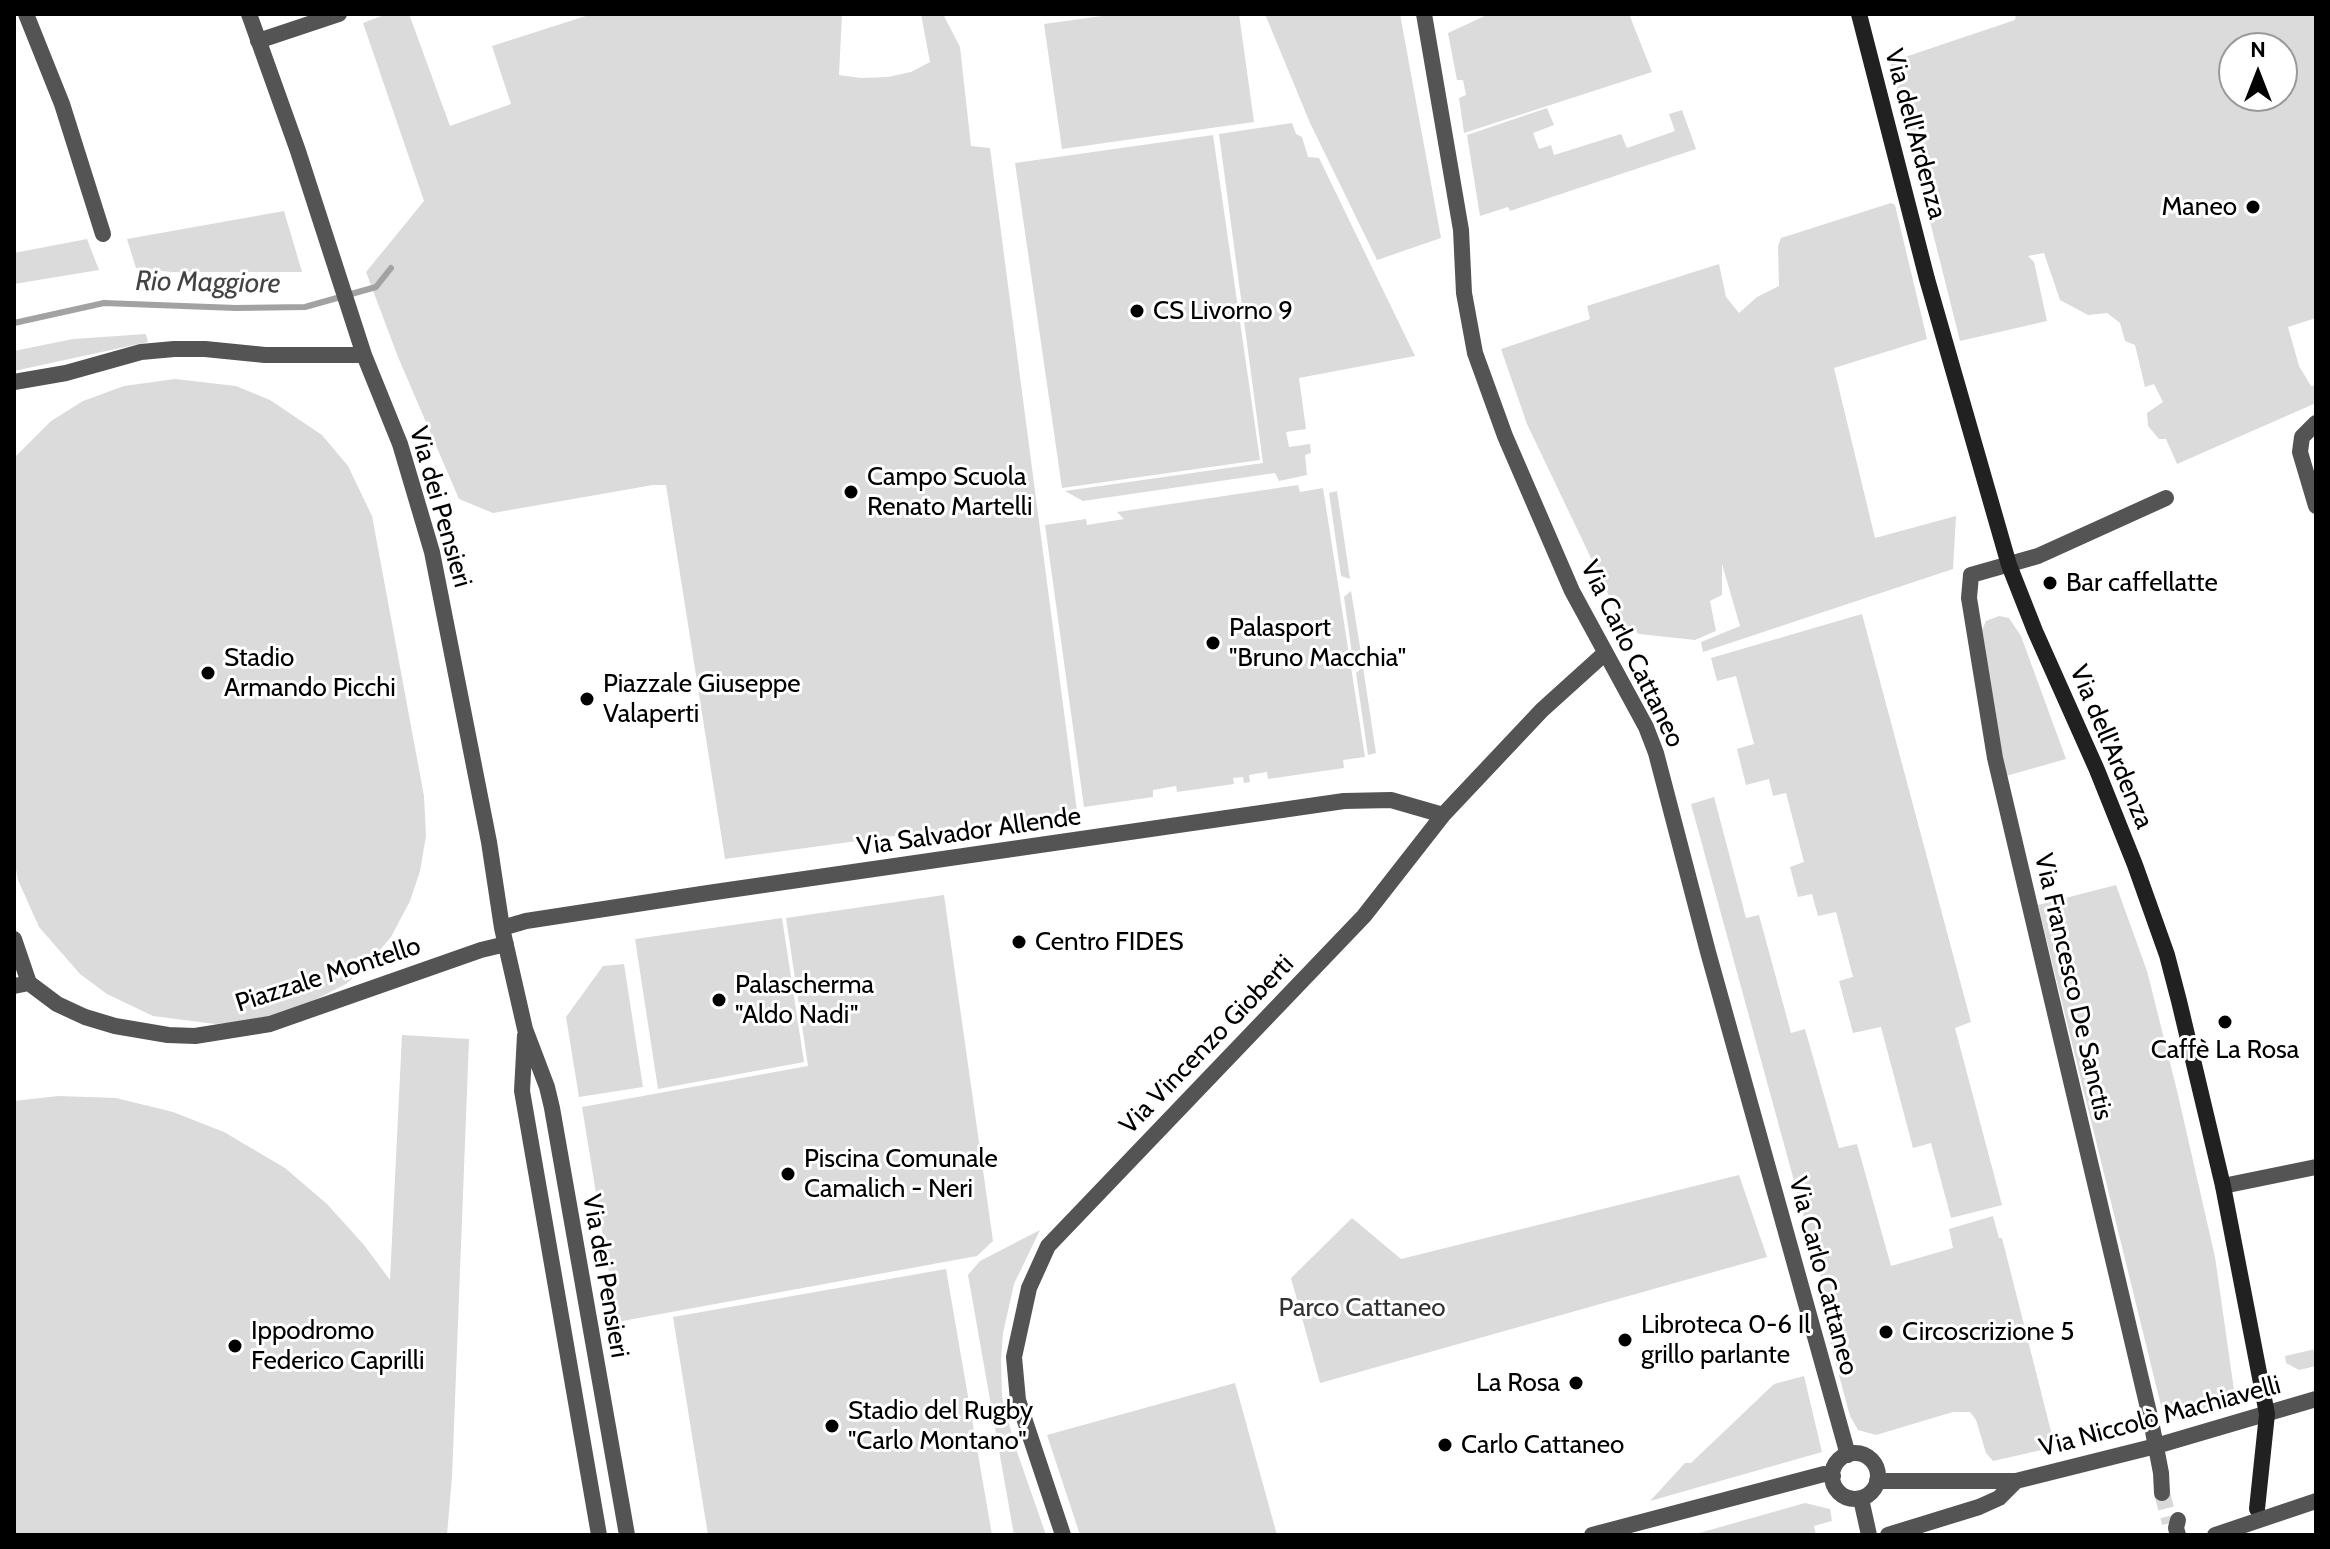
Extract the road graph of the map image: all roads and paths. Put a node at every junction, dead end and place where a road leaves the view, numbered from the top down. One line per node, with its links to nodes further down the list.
1 (26, 14): 7 (street)
2 (249, 14): 6 (street, Via dei Pensieri)
3 (339, 14): 6 (street)
4 (1424, 14): 14 (street, Via Carlo Cattaneo)
5 (1859, 14): 13 (main road, Via dell'Ardenza)
6 (258, 41): 8 (street, Via dei Pensieri)
7 (103, 234)
8 (364, 355): 9 (street); 16 (street, Via dei Pensieri)
9 (14, 382)
10 (2316, 423): 12 (street)
11 (2166, 498): 13 (street)
12 (2316, 506)
13 (2009, 565): 21 (main road, Via dell'Ardenza); 24 (street, Via Francesco De Sanctis)
14 (1604, 654): 15 (street, Via Vincenzo Gioberti); 25 (street, Via Carlo Cattaneo)
15 (1443, 815): 16 (street, Via Salvador Allende); 35 (street, Via Vincenzo Gioberti)
16 (504, 936): 18 (street, Piazzale Montello); 19 (street, Via dei Pensieri)
17 (14, 939): 18 (street, Piazzale Montello)
18 (22, 984)
19 (525, 1029): 33 (street, Via dei Pensieri); 34 (street, Via dei Pensieri)
20 (2316, 1167): 21 (street)
21 (2223, 1186): 23 (main road, Via dell'Ardenza)
22 (2316, 1399): 23 (street, Via Niccolò Machiavelli)
23 (2267, 1414): 24 (street, Via Niccolò Machiavelli); 32 (main road, Via dell'Ardenza)
24 (2156, 1446): 28 (street, Via Niccolò Machiavelli); 29 (street)
25 (1848, 1455): 26 (street); 27 (street)
26 (1833, 1476): 30 (street); 36 (street)
27 (1877, 1481): 28 (street, Via Niccolò Machiavelli); 30 (street)
28 (2016, 1481): 38 (street, Via Niccolò Machiavelli)
29 (2166, 1491)
30 (1861, 1499): 37 (street)
31 (2316, 1501): 39 (street, bridge)
32 (2257, 1509)
33 (599, 1535)
34 (627, 1535)
35 (1063, 1535)
36 (1592, 1535)
37 (1869, 1535)
38 (1888, 1535)
39 (2215, 1535)

